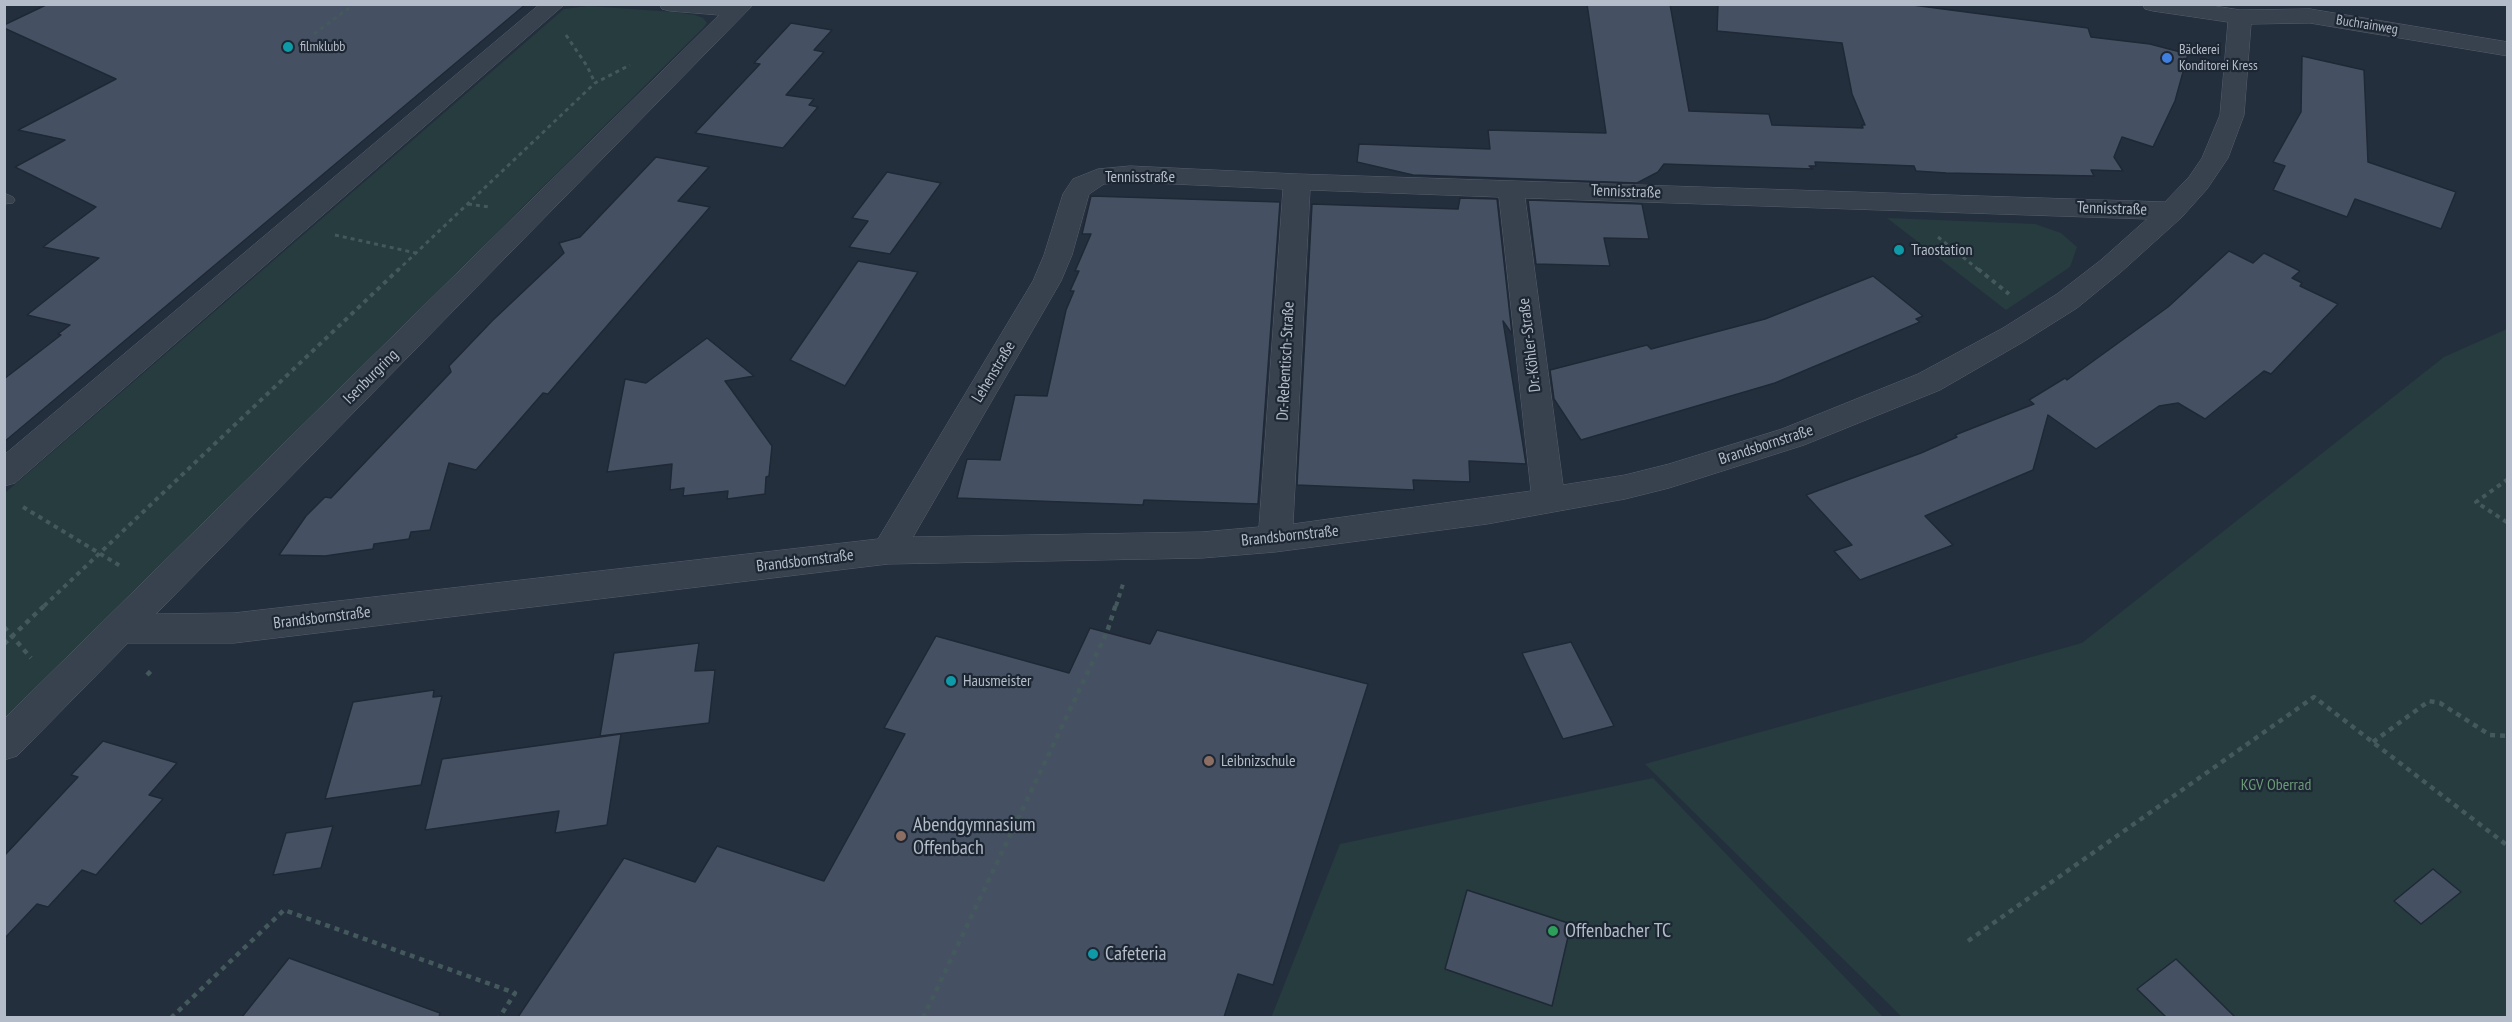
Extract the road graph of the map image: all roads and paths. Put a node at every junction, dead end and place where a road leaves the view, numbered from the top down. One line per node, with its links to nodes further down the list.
1 (670, 4): 4 (street, Isenburgring)
2 (2153, 4): 7 (street, Buchrainweg)
3 (553, 5): 15 (street); 16 (path)
4 (741, 7): 29 (street, Isenburgring)
5 (350, 8): 8 (path)
6 (2302, 10): 7 (street, Buchrainweg); 9 (street, Buchrainweg)
7 (2240, 17): 14 (street, Brandsbornstraße)
8 (314, 34)
9 (2508, 49)
10 (1297, 182): 11 (street, Tennisstraße); 12 (street, Tennisstraße); 23 (street, Dr.-Rebentisch-Straße)
11 (1082, 185): 25 (street, Lehenstraße)
12 (1511, 188): 13 (street, Tennisstraße); 21 (street, Dr.-Köhler-Straße)
13 (1892, 201): 14 (street, Tennisstraße); 17 (path)
14 (2172, 211): 17 (street, Brandsbornstraße)
15 (292, 226): 16 (path); 18 (street)
16 (417, 253): 26 (path)
17 (2040, 318): 21 (street, Brandsbornstraße)
18 (4, 474)
19 (2508, 479): 22 (path)
20 (14, 501): 26 (path)
21 (1549, 501): 23 (street, Brandsbornstraße)
22 (2508, 523)
23 (1275, 539): 24 (street, Brandsbornstraße)
24 (1135, 546): 25 (street, Brandsbornstraße); 40 (path)
25 (888, 551): 29 (street, Brandsbornstraße)
26 (100, 554): 27 (path); 30 (path)
27 (126, 570)
28 (4, 627): 30 (path)
29 (121, 629): 35 (street, Isenburgring)
30 (13, 636): 31 (path); 32 (path)
31 (4, 644)
32 (36, 663)
33 (2508, 736): 34 (path)
34 (2373, 742): 36 (path); 37 (path)
35 (4, 744)
36 (2508, 846)
37 (1968, 941)
38 (171, 1017): 39 (path)
39 (499, 1017)
40 (923, 1017)

